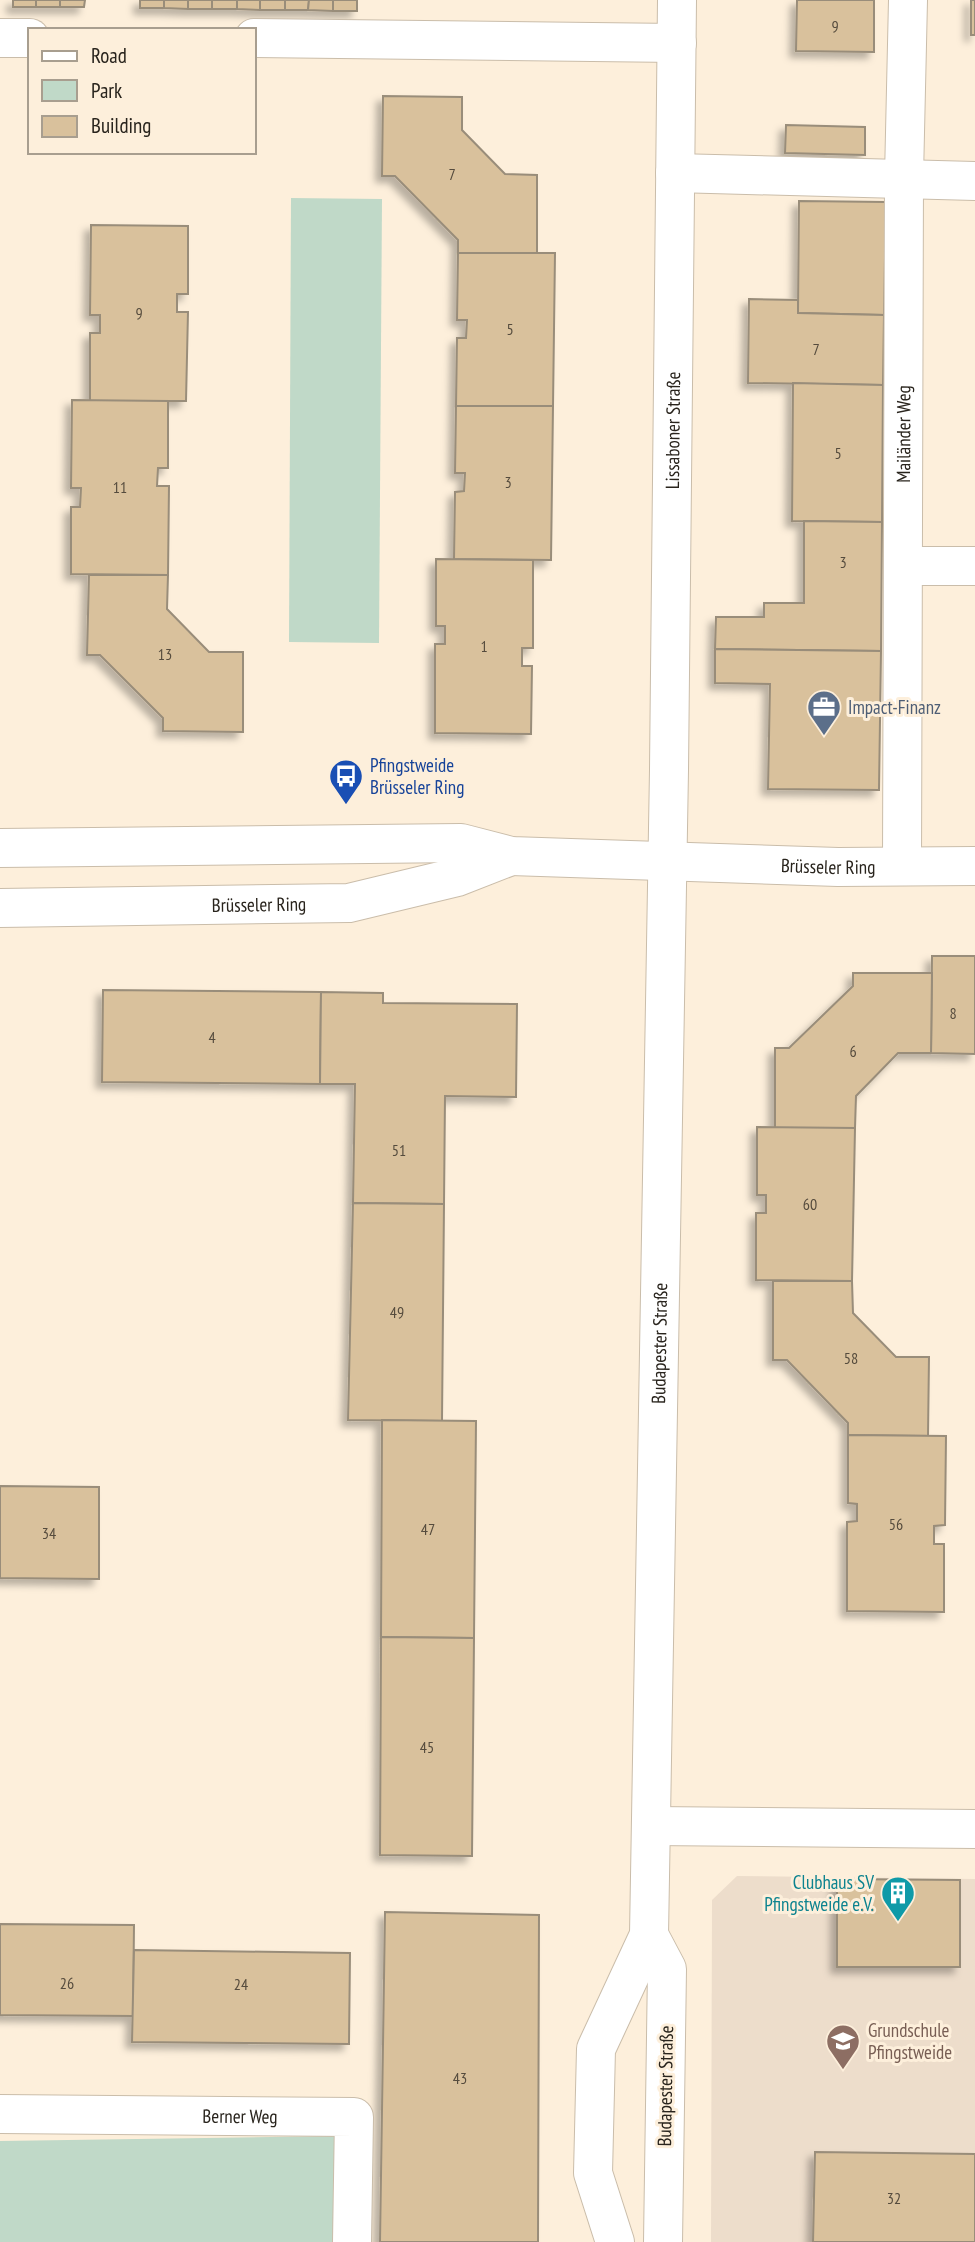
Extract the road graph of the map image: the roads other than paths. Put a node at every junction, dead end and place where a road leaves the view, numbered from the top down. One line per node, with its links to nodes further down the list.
1 (677, 0): 6 (street, Lissaboner Straße)
2 (908, 0): 8 (street, Mailänder Weg)
3 (0, 38): 4 (street)
4 (28, 38)
5 (256, 38): 6 (street)
6 (677, 43): 7 (street, Lissaboner Straße)
7 (675, 173): 8 (street); 14 (street, Lissaboner Straße)
8 (904, 177): 9 (street); 10 (street, Mailänder Weg)
9 (975, 181)
10 (905, 566): 11 (street); 15 (street, Mailänder Weg)
11 (975, 566)
12 (0, 848): 13 (street, Brüsseler Ring)
13 (511, 856): 14 (street, Brüsseler Ring); 17 (street, Brüsseler Ring)
14 (666, 862): 15 (street, Brüsseler Ring); 18 (street, Budapester Straße)
15 (902, 866): 16 (street, Brüsseler Ring)
16 (975, 866)
17 (0, 908)
18 (651, 1825): 19 (street); 20 (street, Budapester Straße)
19 (975, 1829)
20 (649, 1935): 23 (street, Budapester Straße); 24 (street, Budapester Straße)
21 (0, 2114): 22 (street, Berner Weg)
22 (352, 2242)
23 (615, 2242)
24 (663, 2242)

